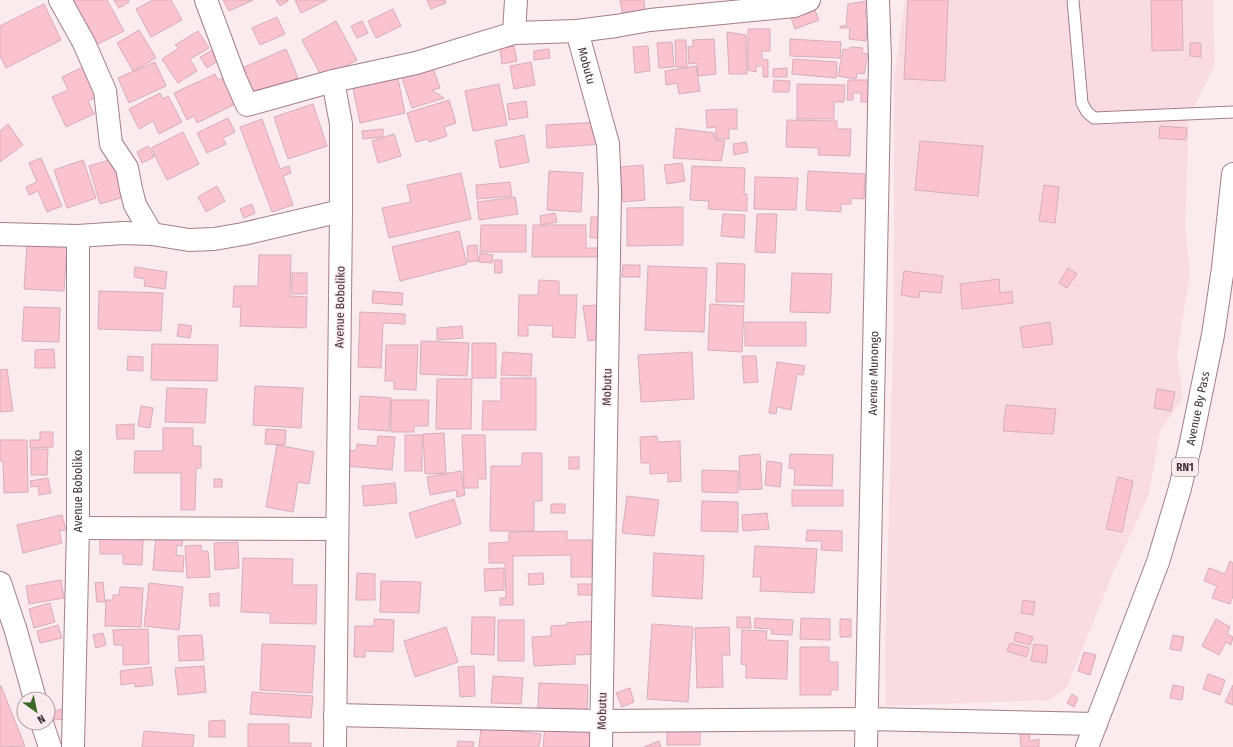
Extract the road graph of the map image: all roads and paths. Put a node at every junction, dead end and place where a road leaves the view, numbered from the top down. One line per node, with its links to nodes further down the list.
1 (60, 0): 15 (main road)
2 (206, 0): 10 (main road)
3 (516, 0): 9 (main road)
4 (809, 0): 7 (main road)
5 (878, 0): 23 (main road, Avenue Munongo)
6 (1073, 0): 11 (lane)
7 (707, 8): 8 (main road)
8 (577, 31): 9 (main road); 24 (main road, Mobutu)
9 (514, 33): 10 (main road)
10 (333, 80): 13 (main road, Avenue Boboliko)
11 (1233, 112)
12 (1233, 174): 17 (main road, Avenue By Pass / RN1)
13 (341, 211): 15 (main road); 19 (main road, Avenue Boboliko)
14 (0, 234): 16 (main road)
15 (152, 234): 16 (main road)
16 (78, 236): 18 (main road, Avenue Boboliko)
17 (1228, 269): 25 (main road, Avenue By Pass / RN1)
18 (78, 528): 19 (main road); 28 (main road, Avenue Boboliko)
19 (337, 529): 22 (main road, Avenue Boboliko)
20 (0, 583): 21 (main road)
21 (33, 691)
22 (335, 716): 24 (main road); 29 (main road, Avenue Boboliko)
23 (866, 719): 24 (main road); 25 (main road); 31 (main road, Avenue Munongo)
24 (602, 721): 30 (main road, Mobutu)
25 (1096, 724): 32 (main road, Avenue By Pass / RN1)
26 (45, 731): 27 (main road)
27 (50, 747)
28 (73, 747)
29 (335, 747)
30 (601, 747)
31 (866, 747)
32 (1087, 747)

